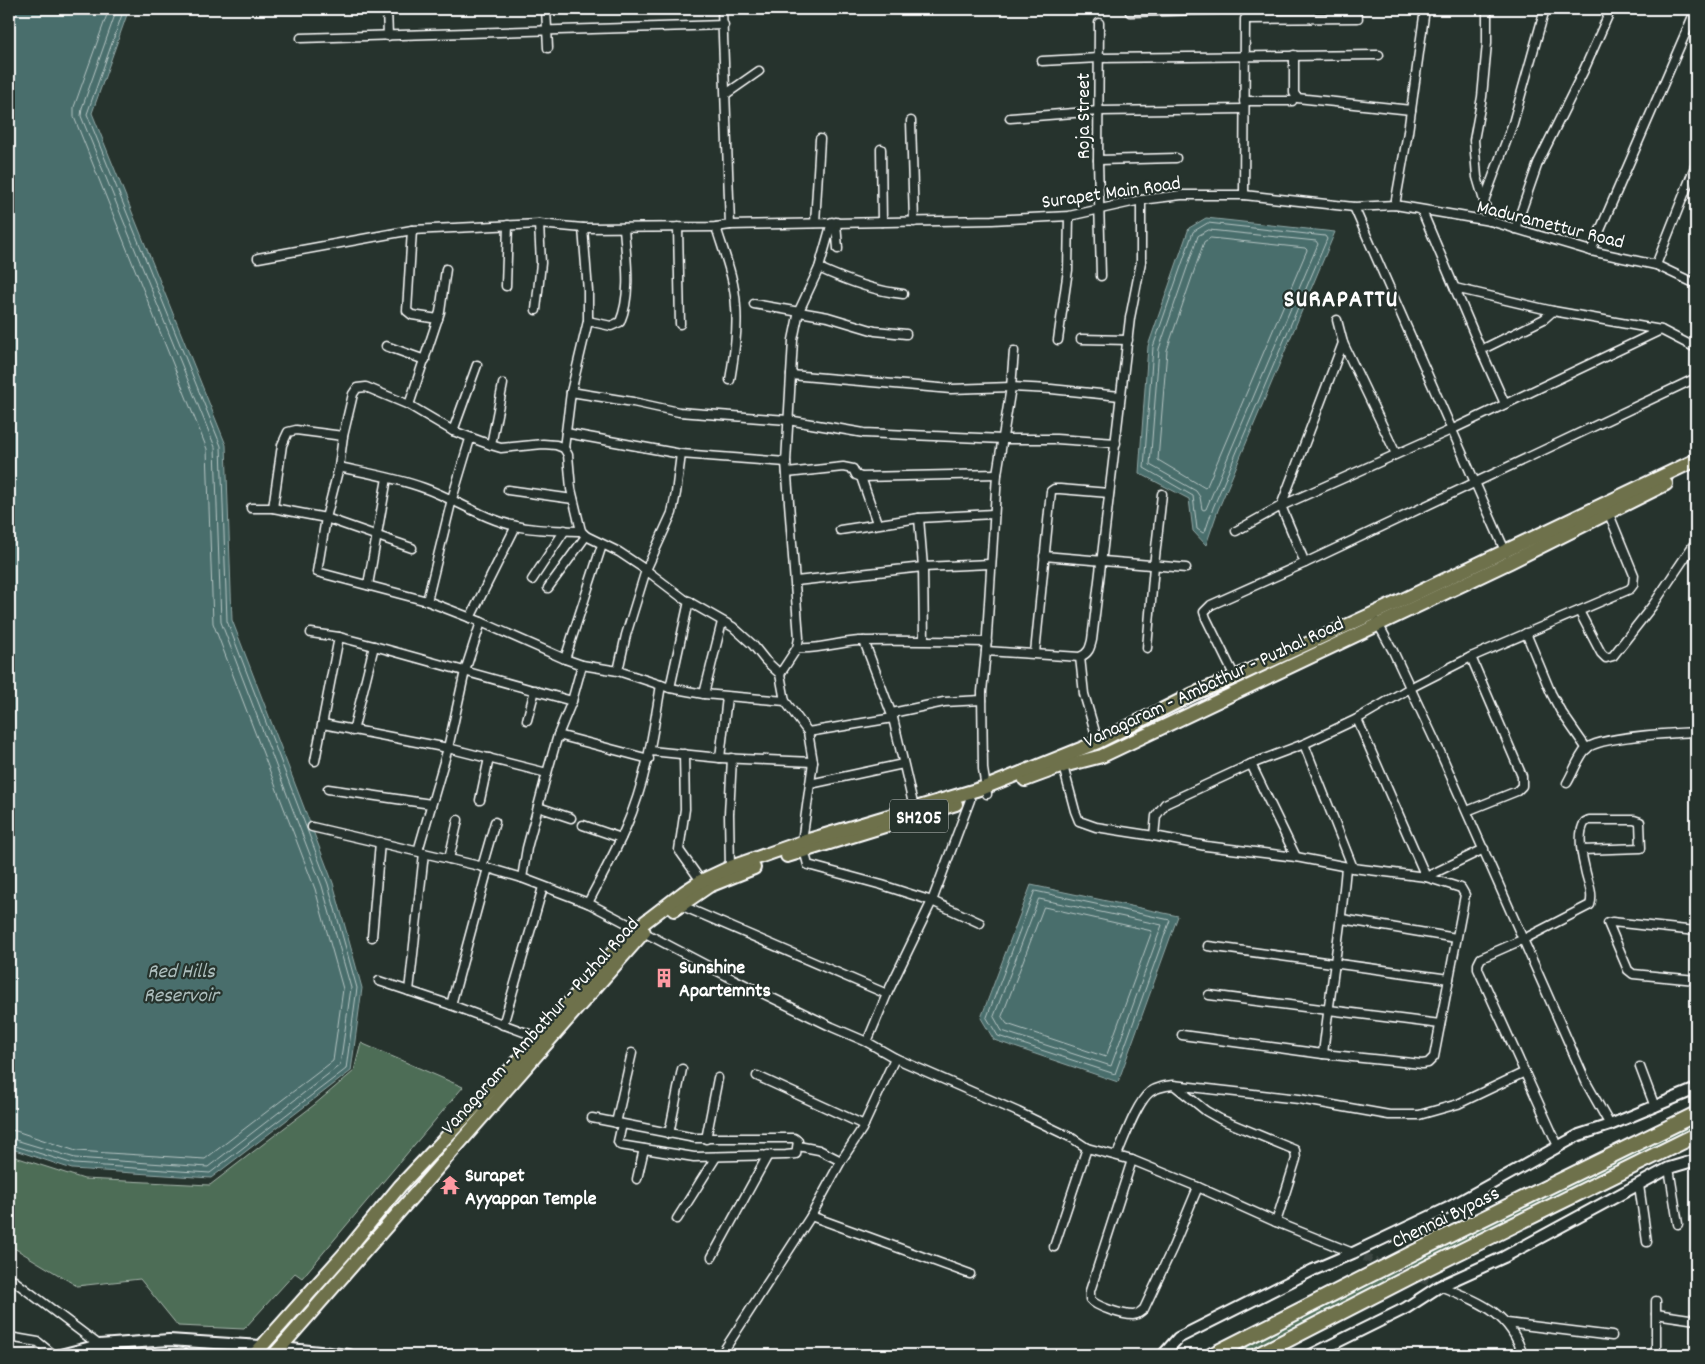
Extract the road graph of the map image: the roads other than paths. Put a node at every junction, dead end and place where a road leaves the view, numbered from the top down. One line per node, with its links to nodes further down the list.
1 (387, 9): 20 (street)
2 (546, 9): 19 (street)
3 (722, 9): 18 (street)
4 (1192, 9): 5 (street); 13 (street)
5 (1240, 9)
6 (1245, 9): 16 (street)
7 (1290, 9): 14 (street)
8 (1425, 9): 32 (street)
9 (1487, 9): 43 (street)
10 (1546, 9): 43 (street)
11 (1611, 9): 61 (street)
12 (1696, 9): 64 (street)
13 (1130, 12)
14 (1290, 18): 15 (street); 16 (street)
15 (1358, 18)
16 (1245, 19): 24 (street)
17 (1099, 23): 26 (street, Roja Street)
18 (724, 25): 19 (street); 29 (street)
19 (547, 30): 20 (street); 22 (street)
20 (388, 36): 21 (street)
21 (301, 38)
22 (548, 48)
23 (1379, 55): 25 (street)
24 (1244, 56): 25 (street); 26 (street); 31 (street)
25 (1294, 56): 32 (street)
26 (1099, 58): 27 (street); 33 (street, Roja Street)
27 (1042, 61)
28 (759, 71): 29 (street)
29 (726, 94): 56 (street)
30 (1292, 101): 31 (street)
31 (1244, 105): 33 (street); 41 (street)
32 (1411, 110): 44 (street)
33 (1099, 111): 34 (street); 39 (street, Roja Street)
34 (1010, 118)
35 (911, 121): 52 (street)
36 (820, 139): 53 (street)
37 (881, 149): 51 (street)
38 (1176, 158): 39 (street)
39 (1098, 160): 46 (street, Roja Street)
40 (1696, 164): 66 (street)
41 (1244, 195): 42 (street, Surapet Main Road); 45 (street, Surapet Main Road)
42 (1141, 200): 46 (street, Surapet Main Road); 86 (street)
43 (1484, 201): 49 (street)
44 (1395, 205): 45 (street, Surapet Main Road); 47 (street, Maduramettur Road)
45 (1354, 207): 104 (street)
46 (1099, 209): 48 (street, Surapet Main Road); 69 (street, Roja Street)
47 (1422, 211): 49 (street, Maduramettur Road); 72 (street)
48 (1069, 216): 52 (street, Surapet Main Road); 85 (street)
49 (1490, 221): 61 (street, Maduramettur Road)
50 (834, 222): 51 (street, Surapet Main Road); 53 (street, Surapet Main Road); 63 (street); 67 (street)
51 (882, 222): 52 (street, Surapet Main Road)
52 (914, 222)
53 (815, 223): 56 (street, Surapet Main Road)
54 (539, 224): 55 (street, Surapet Main Road); 59 (street, Surapet Main Road); 75 (street)
55 (508, 225): 62 (street, Surapet Main Road); 71 (street)
56 (730, 225): 58 (street, Surapet Main Road)
57 (678, 227): 58 (street, Surapet Main Road); 60 (street, Surapet Main Road); 81 (street)
58 (716, 227): 96 (street)
59 (583, 228): 60 (street, Surapet Main Road); 80 (street)
60 (624, 228): 80 (street)
61 (1514, 229): 64 (street, Maduramettur Road)
62 (412, 230): 65 (street, Surapet Main Road); 78 (street)
63 (838, 249)
64 (1591, 251): 66 (street, Maduramettur Road)
65 (258, 258)
66 (1656, 265): 70 (street, Maduramettur Road)
67 (819, 268): 73 (street); 76 (street)
68 (446, 269): 78 (street)
69 (1101, 276)
70 (1696, 284)
71 (506, 286)
72 (1455, 288): 77 (street); 90 (street)
73 (903, 294)
74 (754, 304): 76 (street)
75 (536, 310)
76 (798, 311): 83 (street); 94 (street)
77 (1553, 311): 82 (street); 90 (street)
78 (438, 319): 92 (street)
79 (1337, 320): 87 (street)
80 (588, 321): 99 (street)
81 (680, 324)
82 (1661, 330): 89 (street); 101 (street)
83 (906, 334)
84 (1081, 339): 86 (street)
85 (1058, 340)
86 (1128, 340): 100 (street)
87 (1343, 343): 114 (street); 129 (street)
88 (386, 346): 92 (street)
89 (1696, 348)
90 (1481, 350): 101 (street)
91 (1014, 351): 98 (street)
92 (425, 360): 102 (street)
93 (477, 365): 105 (street)
94 (791, 375): 98 (street); 103 (street)
95 (1696, 378): 123 (street)
96 (730, 380)
97 (503, 384): 111 (street)
98 (1011, 387): 100 (street); 108 (street)
99 (571, 392): 103 (street); 106 (street)
100 (1120, 396): 110 (street)
101 (1505, 404): 104 (street)
102 (409, 405): 105 (street); 107 (street)
103 (788, 420): 108 (street); 116 (street)
104 (1453, 428): 114 (street); 123 (street)
105 (453, 431): 109 (street)
106 (566, 433): 112 (street); 113 (street)
107 (343, 436): 117 (street); 131 (street)
108 (1003, 438): 110 (street); 120 (street)
109 (470, 439): 111 (street); 127 (street)
110 (1116, 443): 125 (street)
111 (491, 445): 112 (street)
112 (564, 448): 128 (street)
113 (681, 454): 116 (street); 154 (street)
114 (1396, 454): 129 (street)
115 (1696, 460): 147 (main road)
116 (786, 462): 119 (street)
117 (339, 467): 122 (street); 134 (street)
118 (1696, 469): 133 (main road, Vanagaram - Ambathur - Puzhal Road / SH205)
119 (786, 473): 121 (street); 156 (street)
120 (997, 474): 121 (street); 132 (street)
121 (861, 476): 136 (street)
122 (387, 478): 127 (street); 142 (street)
123 (1475, 482): 147 (street); 149 (street)
124 (508, 490): 128 (street)
125 (1109, 493): 146 (street); 148 (street)
126 (1162, 494): 151 (street)
127 (452, 499): 137 (street); 159 (street)
128 (573, 499): 141 (street)
129 (1281, 506): 140 (street); 149 (street)
130 (250, 508): 131 (street)
131 (273, 508): 134 (street)
132 (993, 514): 135 (street); 150 (street)
133 (1610, 514): 147 (main road, Vanagaram - Ambathur - Puzhal Road / SH205); 161 (street)
134 (326, 518): 142 (street); 157 (street)
135 (920, 518): 136 (street); 152 (street)
136 (877, 523): 139 (street)
137 (516, 526): 138 (street); 162 (street)
138 (565, 530): 141 (street); 155 (street)
139 (840, 530)
140 (1236, 531)
141 (584, 533): 144 (street); 158 (street)
142 (376, 536): 145 (street); 157 (street)
143 (1696, 541): 161 (street)
144 (602, 545): 154 (street); 179 (street)
145 (412, 548)
146 (1044, 556): 148 (street); 176 (street)
147 (1508, 557): 163 (main road, Vanagaram - Ambathur - Puzhal Road / SH205)
148 (1101, 560): 151 (street); 177 (street)
149 (1305, 563): 184 (street)
150 (990, 564): 152 (street); 171 (street)
151 (1154, 566): 153 (street); 174 (street)
152 (923, 567): 156 (street); 169 (street)
153 (1186, 568)
154 (646, 570): 160 (street); 182 (street)
155 (532, 580)
156 (796, 580): 173 (street)
157 (368, 585): 159 (street)
158 (548, 588)
159 (427, 601): 162 (street)
160 (689, 601): 165 (street); 186 (street)
161 (1579, 611): 167 (street)
162 (470, 618): 164 (street)
163 (1376, 619): 184 (main road); 187 (street); 215 (main road, Vanagaram - Ambathur - Puzhal Road / SH205)
164 (481, 622): 179 (street); 181 (street)
165 (722, 622): 183 (street); 189 (street)
166 (311, 633): 168 (street)
167 (1526, 633): 178 (street); 205 (street)
168 (339, 637): 172 (street); 197 (street)
169 (924, 640): 170 (street); 171 (street)
170 (864, 641): 173 (street); 194 (street)
171 (986, 642): 175 (street)
172 (374, 646): 181 (street); 198 (street)
173 (797, 648): 183 (street)
174 (1147, 648)
175 (986, 651): 176 (street); 191 (street)
176 (1035, 653): 177 (street)
177 (1080, 657): 202 (street)
178 (1471, 657): 187 (street); 226 (street)
179 (565, 659): 180 (street)
180 (582, 665): 182 (street); 192 (street)
181 (465, 671): 188 (street); 204 (street)
182 (618, 671): 185 (street)
183 (780, 674): 193 (street)
184 (1235, 677): 202 (main road)
185 (661, 685): 186 (street); 207 (street)
186 (670, 688): 189 (street)
187 (1410, 688): 195 (street); 226 (street)
188 (534, 690): 192 (street); 196 (street)
189 (704, 694): 190 (street)
190 (727, 697): 193 (street); 209 (street)
191 (982, 700): 194 (street); 220 (street)
192 (572, 701): 201 (street)
193 (785, 701): 199 (street)
194 (892, 716): 199 (street); 213 (street)
195 (1357, 719): 203 (street); 245 (street)
196 (527, 720)
197 (324, 724): 198 (street); 211 (street)
198 (353, 731): 204 (street)
199 (808, 732): 212 (street)
200 (1696, 732): 205 (street)
201 (558, 735): 207 (street); 216 (street)
202 (1098, 742): 220 (main road)
203 (1304, 744): 214 (street); 242 (street)
204 (448, 748): 208 (street); 223 (street)
205 (1587, 749): 217 (street)
206 (684, 754): 207 (street); 209 (street); 246 (street)
207 (650, 755): 233 (street)
208 (489, 758): 216 (street); 221 (street)
209 (720, 758): 210 (street)
210 (732, 758): 212 (street); 243 (street)
211 (315, 761)
212 (813, 762): 218 (street)
213 (903, 764): 218 (street); 225 (street)
214 (1251, 764): 232 (street); 239 (street)
215 (1063, 766): 220 (main road, Vanagaram - Ambathur - Puzhal Road / SH205); 232 (street)
216 (547, 773): 224 (street)
217 (1568, 783)
218 (810, 784): 235 (street)
219 (328, 789): 223 (street)
220 (987, 790): 222 (main road, Vanagaram - Ambathur - Puzhal Road / SH205); 225 (main road)
221 (480, 800)
222 (970, 800): 235 (main road, Vanagaram - Ambathur - Puzhal Road / SH205); 248 (street)
223 (430, 804): 238 (street)
224 (538, 808): 227 (street); 244 (street)
225 (914, 808): 235 (main road)
226 (1467, 811): 236 (street)
227 (571, 818)
228 (458, 820): 240 (street)
229 (495, 822): 241 (street)
230 (583, 825): 233 (street)
231 (312, 827): 234 (street)
232 (1154, 836): 239 (street)
233 (621, 838): 249 (street)
234 (380, 842): 238 (street); 255 (street)
235 (803, 847): 243 (main road, Vanagaram - Ambathur - Puzhal Road / SH205); 248 (street)
236 (1484, 849): 245 (street); 257 (street)
237 (1582, 850): 237 (street); 257 (street)
238 (421, 852): 240 (street); 263 (street)
239 (1296, 857): 242 (street)
240 (449, 859): 241 (street)
241 (485, 867): 244 (street); 267 (street)
242 (1350, 868): 245 (street); 251 (street)
243 (731, 872): 246 (main road); 250 (main road, Vanagaram - Ambathur - Puzhal Road / SH205)
244 (522, 878): 247 (street)
245 (1426, 878): 256 (street)
246 (701, 881): 253 (main road)
247 (543, 887): 249 (street); 270 (street)
248 (932, 901): 252 (street); 265 (street)
249 (588, 903): 253 (street)
250 (680, 905): 253 (main road, Vanagaram - Ambathur - Puzhal Road / SH205); 265 (street)
251 (1342, 919): 256 (street); 259 (street)
252 (980, 923)
253 (641, 930): 264 (main road, Vanagaram - Ambathur - Puzhal Road / SH205); 273 (street)
254 (1696, 931): 261 (street)
255 (372, 937)
256 (1456, 938): 260 (street)
257 (1524, 939): 279 (street); 289 (street)
258 (1208, 946): 259 (street)
259 (1335, 964): 260 (street); 268 (street)
260 (1449, 979): 269 (street)
261 (1696, 980)
262 (379, 981): 263 (street)
263 (409, 991): 267 (street)
264 (582, 994): 272 (main road); 303 (main road, Vanagaram - Ambathur - Puzhal Road / SH205)
265 (887, 994): 273 (street)
266 (1209, 995): 268 (street)
267 (451, 1005): 270 (street)
268 (1328, 1008): 269 (street); 275 (street)
269 (1440, 1024): 275 (street)
270 (503, 1025): 272 (street)
271 (1182, 1035): 275 (street)
272 (540, 1038): 297 (main road)
273 (867, 1042): 276 (street)
274 (632, 1053): 287 (street)
275 (1323, 1054)
276 (895, 1058): 288 (street); 295 (street)
277 (1640, 1067): 284 (street)
278 (682, 1069): 290 (street)
279 (1525, 1072): 282 (street); 294 (street)
280 (757, 1076): 288 (street)
281 (718, 1078): 292 (street)
282 (1173, 1085): 299 (street); 311 (street)
283 (1696, 1089): 284 (street)
284 (1655, 1106): 289 (street)
285 (1696, 1114): 334 (highway, Chennai Bypass)
286 (592, 1118): 287 (street)
287 (620, 1123): 290 (street); 296 (street)
288 (864, 1125): 304 (street)
289 (1610, 1125): 294 (street)
290 (669, 1134): 292 (street)
291 (1696, 1135): 335 (highway, Chennai Bypass)
292 (706, 1139): 293 (street)
293 (798, 1146): 298 (street); 304 (street)
294 (1558, 1146): 315 (street)
295 (1087, 1148): 299 (street); 314 (street)
296 (644, 1149): 300 (street); 306 (street)
297 (433, 1151): 303 (main road); 327 (main road)
298 (768, 1155): 300 (street); 316 (street)
299 (1117, 1155): 301 (street)
300 (716, 1157): 310 (street)
301 (1132, 1160): 308 (street); 308 (street)
302 (1696, 1160): 305 (street)
303 (444, 1161): 328 (main road, Vanagaram - Ambathur - Puzhal Road / SH205)
304 (841, 1161): 309 (street)
305 (1669, 1168): 307 (street); 312 (street)
306 (637, 1179)
307 (1639, 1185): 313 (street); 319 (street)
308 (1198, 1187): 311 (street)
309 (811, 1216): 317 (street); 332 (street)
310 (677, 1219)
311 (1276, 1222): 315 (street)
312 (1678, 1224)
313 (1646, 1242)
314 (1054, 1247)
315 (1353, 1253): 333 (street)
316 (712, 1257)
317 (970, 1274)
318 (10, 1279): 326 (street)
319 (1440, 1286): 323 (street); 336 (street)
320 (1656, 1300): 321 (street)
321 (1656, 1314): 322 (street); 338 (street)
322 (1696, 1320)
323 (1507, 1323): 324 (street); 337 (street)
324 (1612, 1336)
325 (9, 1337): 329 (street)
326 (100, 1345): 327 (street); 330 (street)
327 (257, 1350)
328 (278, 1351): 331 (street)
329 (54, 1355)
330 (60, 1355)
331 (349, 1355)
332 (721, 1355)
333 (1163, 1355)
334 (1212, 1355)
335 (1258, 1355)
336 (1311, 1355)
337 (1523, 1355)
338 (1656, 1355)

